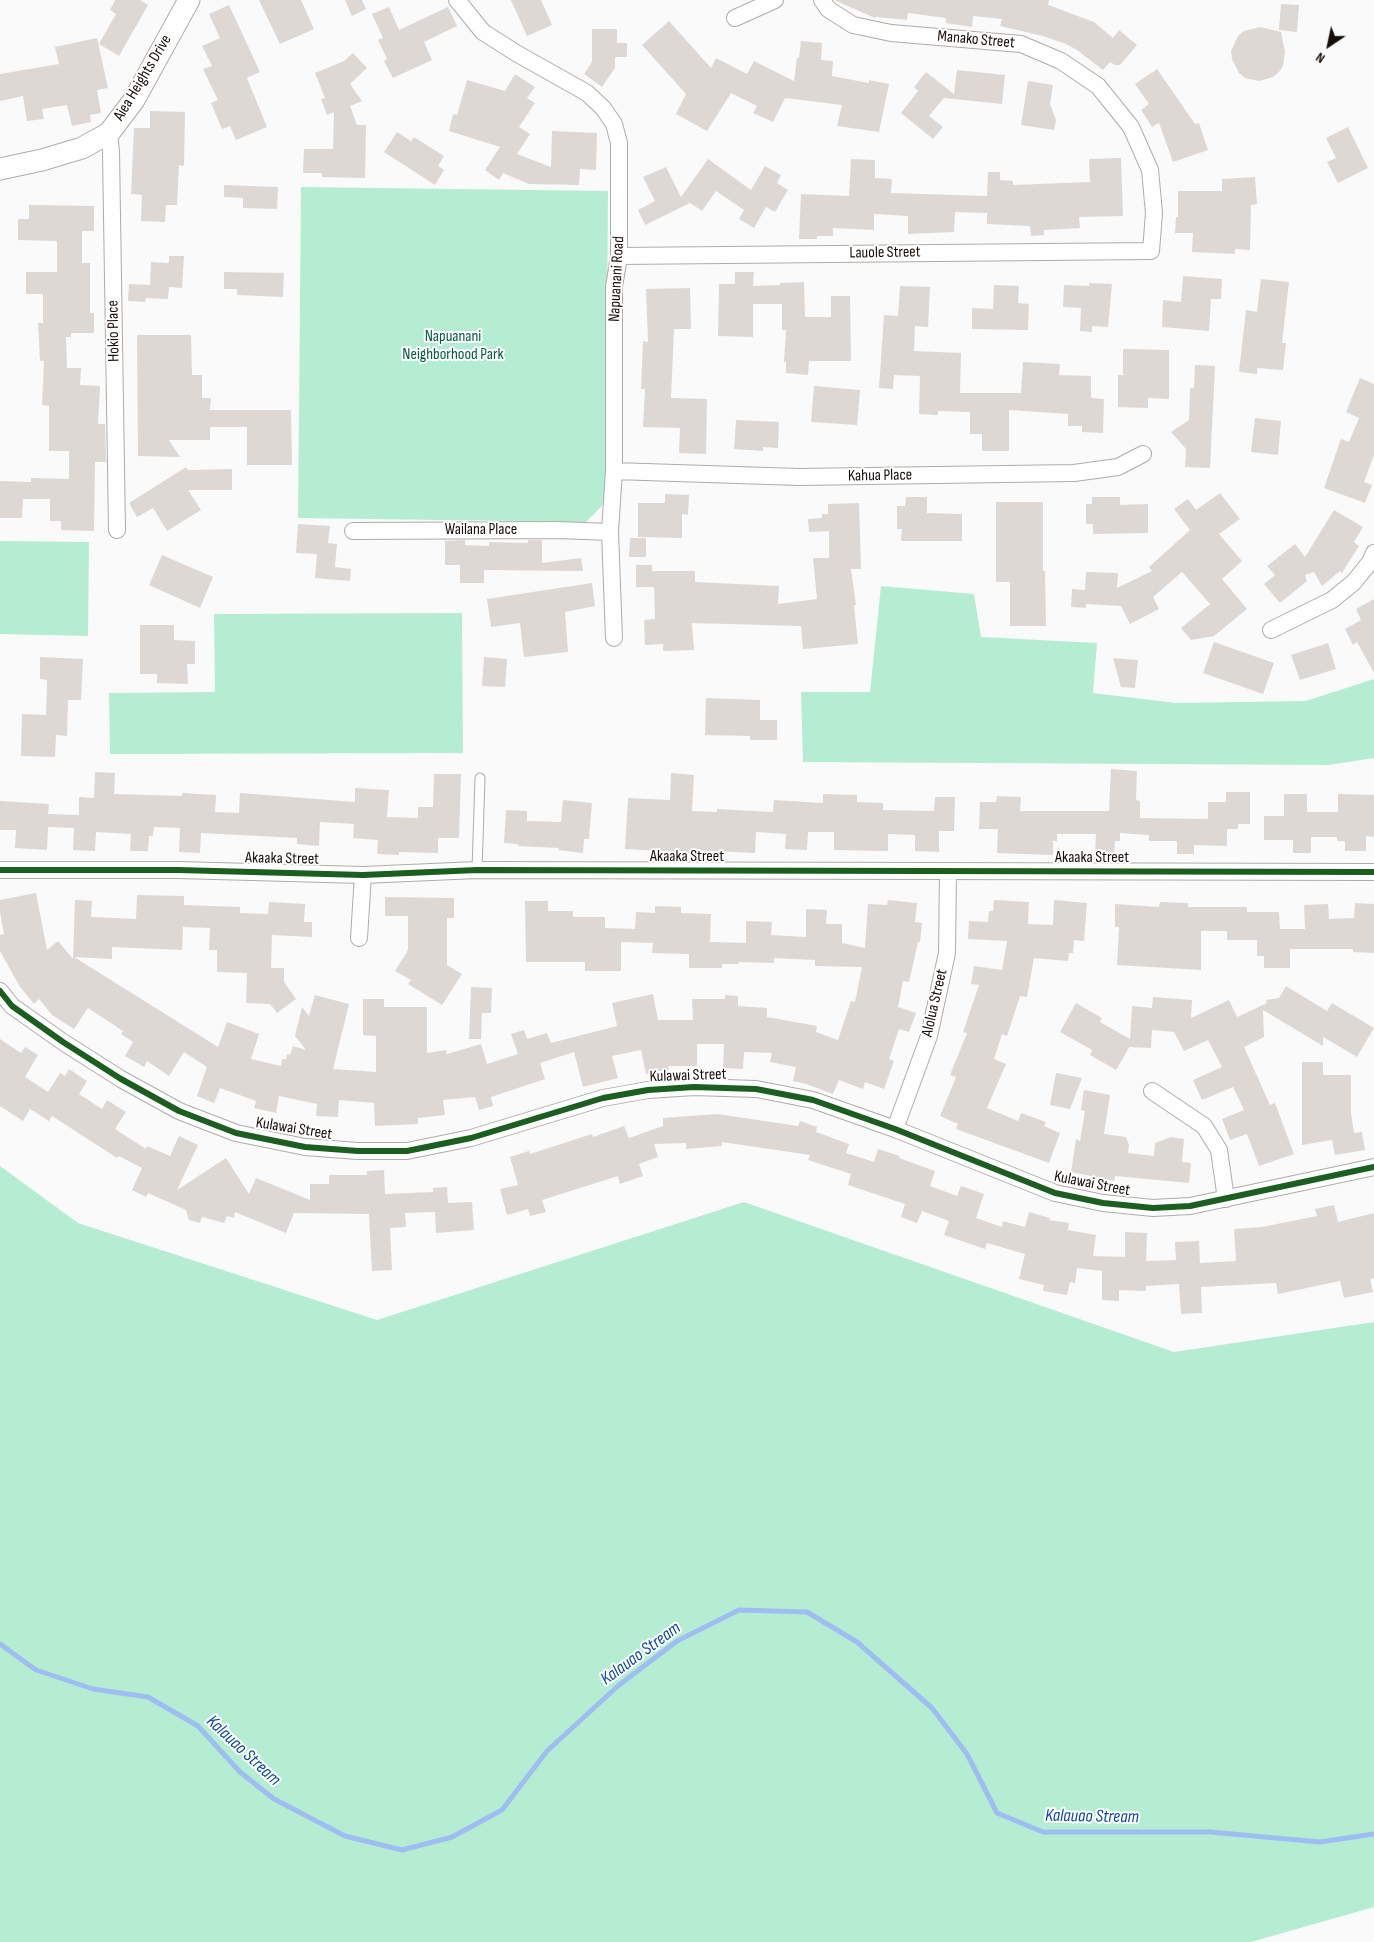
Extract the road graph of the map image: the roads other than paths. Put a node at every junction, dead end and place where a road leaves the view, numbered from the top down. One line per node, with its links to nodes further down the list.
1 (189, 0): 6 (street, Aiea Heights Drive)
2 (457, 0): 9 (street, Napuanani Road)
3 (775, 0): 5 (street)
4 (822, 0): 8 (street, Manako Street)
5 (735, 18)
6 (109, 133): 7 (street, Aiea Heights Drive); 12 (street, Hokio Place)
7 (0, 170)
8 (1151, 251): 9 (street, Lauole Street)
9 (619, 256): 11 (street, Napuanani Road)
10 (1143, 454): 11 (street, Kahua Place)
11 (614, 471): 14 (street, Napuanani Road)
12 (117, 530)
13 (353, 531): 14 (street, Wailana Place)
14 (610, 532): 17 (street, Napuanani Road)
15 (1374, 553): 16 (street)
16 (1271, 630)
17 (614, 638)
18 (480, 778): 20 (lane)
19 (0, 870): 23 (street, Akaaka Street)
20 (477, 870): 21 (street, Akaaka Street); 23 (street, Akaaka Street)
21 (948, 872): 22 (street, Akaaka Street); 27 (street, Alolua Street)
22 (1374, 872)
23 (363, 874): 24 (street)
24 (359, 938)
25 (0, 991): 27 (street, Kulawai Street)
26 (1152, 1091): 29 (street)
27 (895, 1129): 29 (street, Kulawai Street)
28 (1374, 1167): 29 (street, Kulawai Street)
29 (1226, 1199)

